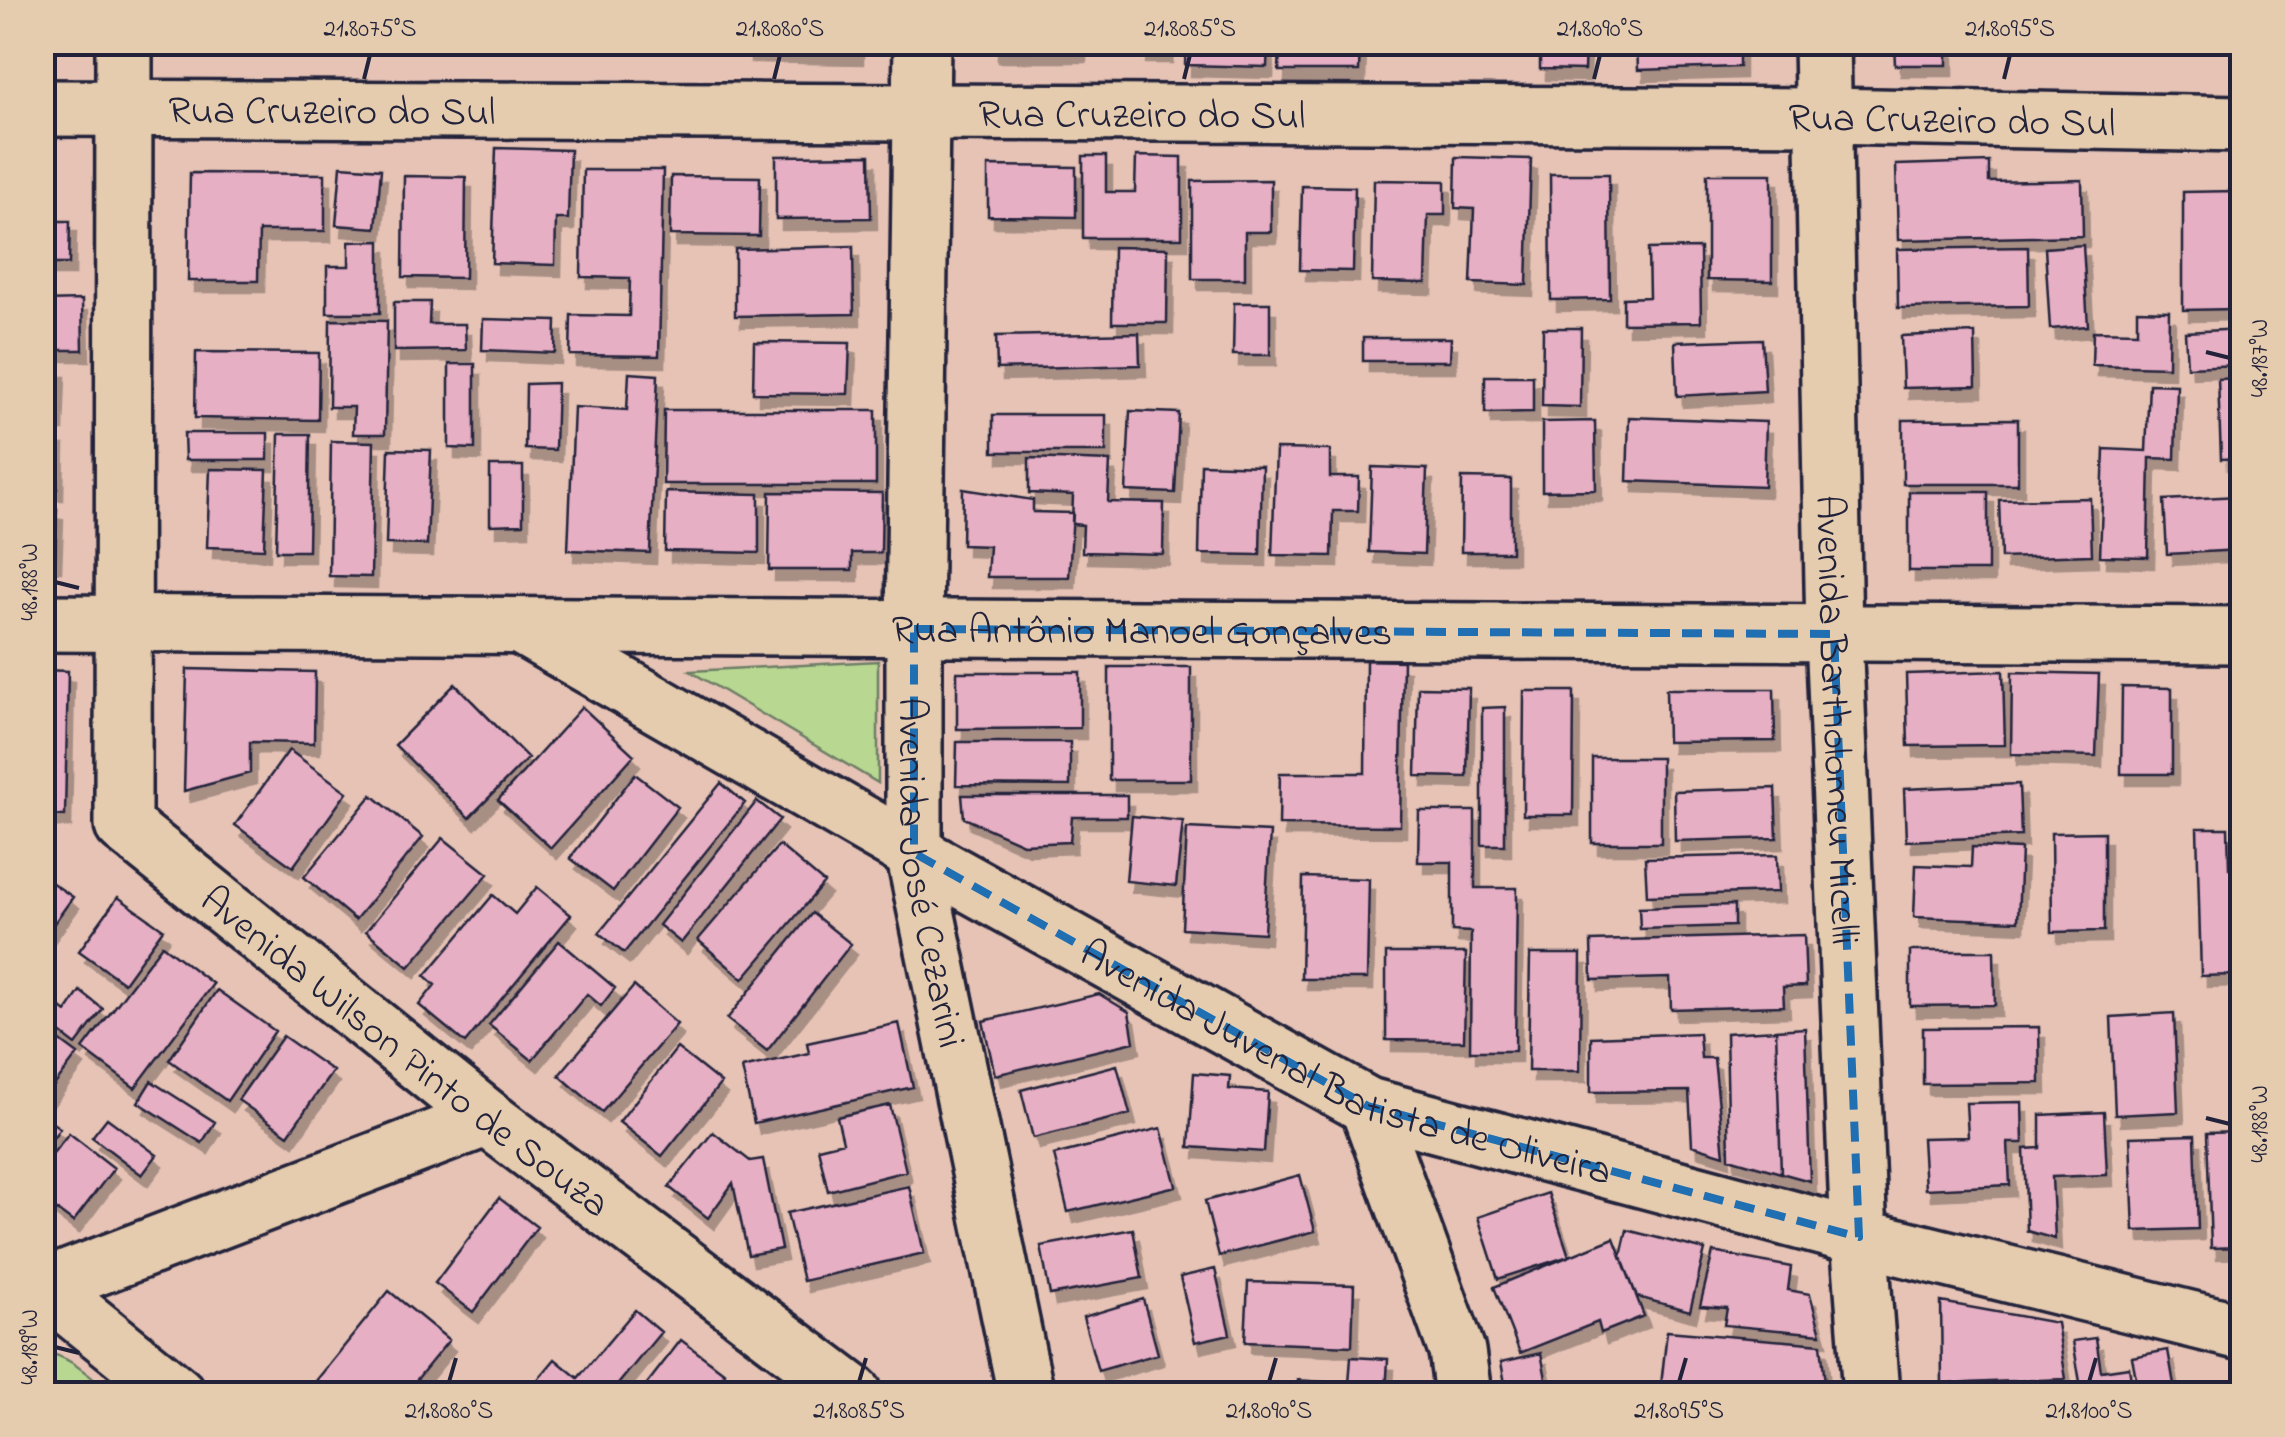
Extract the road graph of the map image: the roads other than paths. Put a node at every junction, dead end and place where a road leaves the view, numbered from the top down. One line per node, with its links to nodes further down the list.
1 (124, 42): 5 (street)
2 (922, 42): 6 (street, Avenida José Cezarini)
3 (1822, 42): 7 (street, Avenida Bartholomeu Micelli)
4 (42, 108): 5 (street, Rua Cruzeiro do Sul)
5 (124, 109): 6 (street, Rua Cruzeiro do Sul); 10 (street)
6 (922, 112): 7 (street, Rua Cruzeiro do Sul); 12 (street, Avenida José Cezarini)
7 (1824, 116): 8 (street, Rua Cruzeiro do Sul); 13 (street, Avenida Bartholomeu Micelli)
8 (2242, 124)
9 (42, 623): 10 (street, Rua Antônio Manoel Gonçalves)
10 (122, 624): 11 (street, Rua Antônio Manoel Gonçalves); 17 (street, Avenida Wilson Pinto de Souza)
11 (518, 625): 12 (street, Rua Antônio Manoel Gonçalves); 15 (street, Avenida Juvenal Batista de Oliveira)
12 (914, 629): 13 (street, Rua Antônio Manoel Gonçalves); 15 (street, Avenida José Cezarini)
13 (1834, 634): 14 (street, Rua Antônio Manoel Gonçalves); 18 (street, Avenida Bartholomeu Micelli)
14 (2242, 634)
15 (914, 853): 16 (street, Avenida Juvenal Batista de Oliveira); 23 (street, Avenida José Cezarini)
16 (1368, 1106): 18 (street, Avenida Juvenal Batista de Oliveira); 24 (street)
17 (486, 1118): 19 (street); 22 (street, Avenida Wilson Pinto de Souza)
18 (1859, 1237): 20 (street, Avenida Juvenal Batista de Oliveira); 25 (street, Avenida Bartholomeu Micelli)
19 (43, 1286): 21 (street)
20 (2242, 1332)
21 (177, 1394)
22 (854, 1394)
23 (1026, 1394)
24 (1463, 1394)
25 (1870, 1394)

